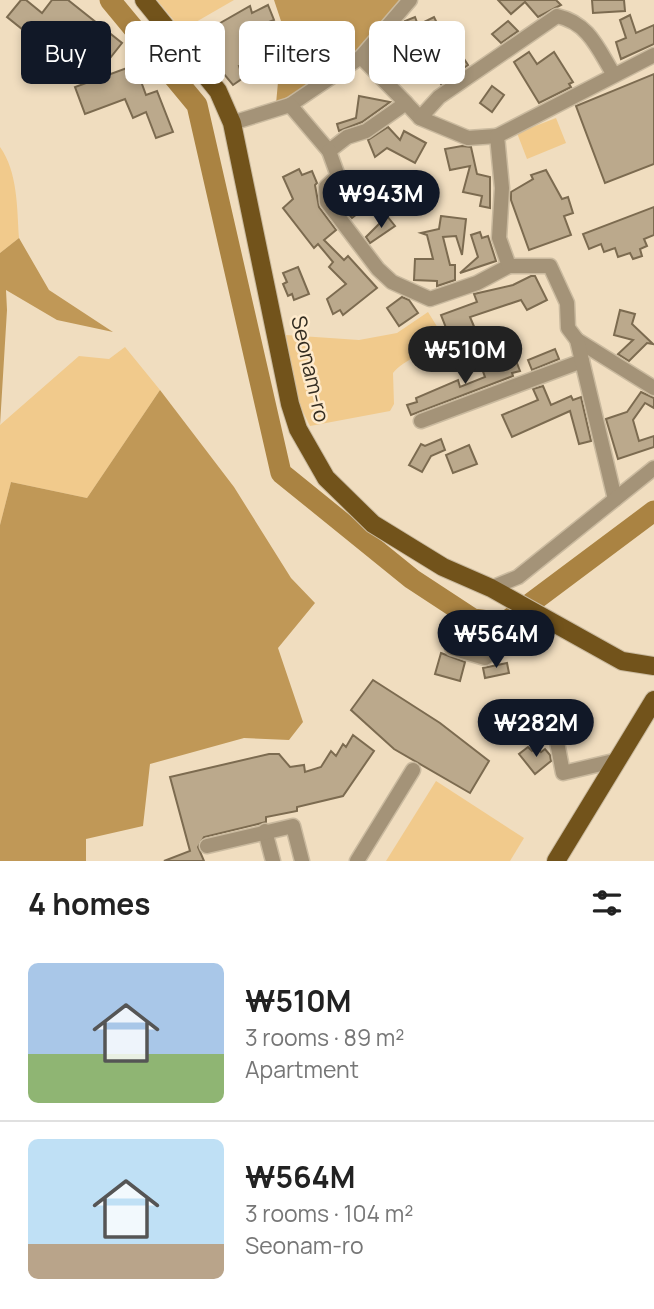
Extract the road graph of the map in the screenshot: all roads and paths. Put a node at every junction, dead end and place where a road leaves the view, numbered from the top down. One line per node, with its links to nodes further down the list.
1 (144, 0): 9 (main road, Seonam-ro)
2 (410, 0): 4 (street)
3 (654, 55): 5 (street)
4 (361, 57): 6 (street); 7 (street)
5 (614, 75): 8 (street); 10 (street)
6 (406, 103): 8 (street); 11 (street)
7 (290, 105): 9 (street); 11 (street)
8 (420, 118): 10 (street)
9 (232, 123): 19 (main road, Seonam-ro)
10 (497, 136): 12 (street)
11 (329, 151): 12 (street)
12 (509, 266): 13 (street)
13 (577, 340): 14 (street); 15 (street)
14 (582, 362): 16 (street); 18 (street)
15 (654, 388)
16 (421, 421)
17 (654, 468): 18 (street)
18 (615, 499): 19 (street)
19 (496, 591): 22 (main road, Seonam-ro)
20 (514, 634): 21 (street)
21 (452, 648)
22 (654, 666)
23 (654, 701): 25 (main road)
24 (556, 737): 25 (street)
25 (618, 760): 32 (main road)
26 (412, 770): 31 (street)
27 (265, 831): 28 (street); 29 (street); 30 (street)
28 (207, 846)
29 (273, 861)
30 (302, 861)
31 (357, 861)
32 (556, 861)

